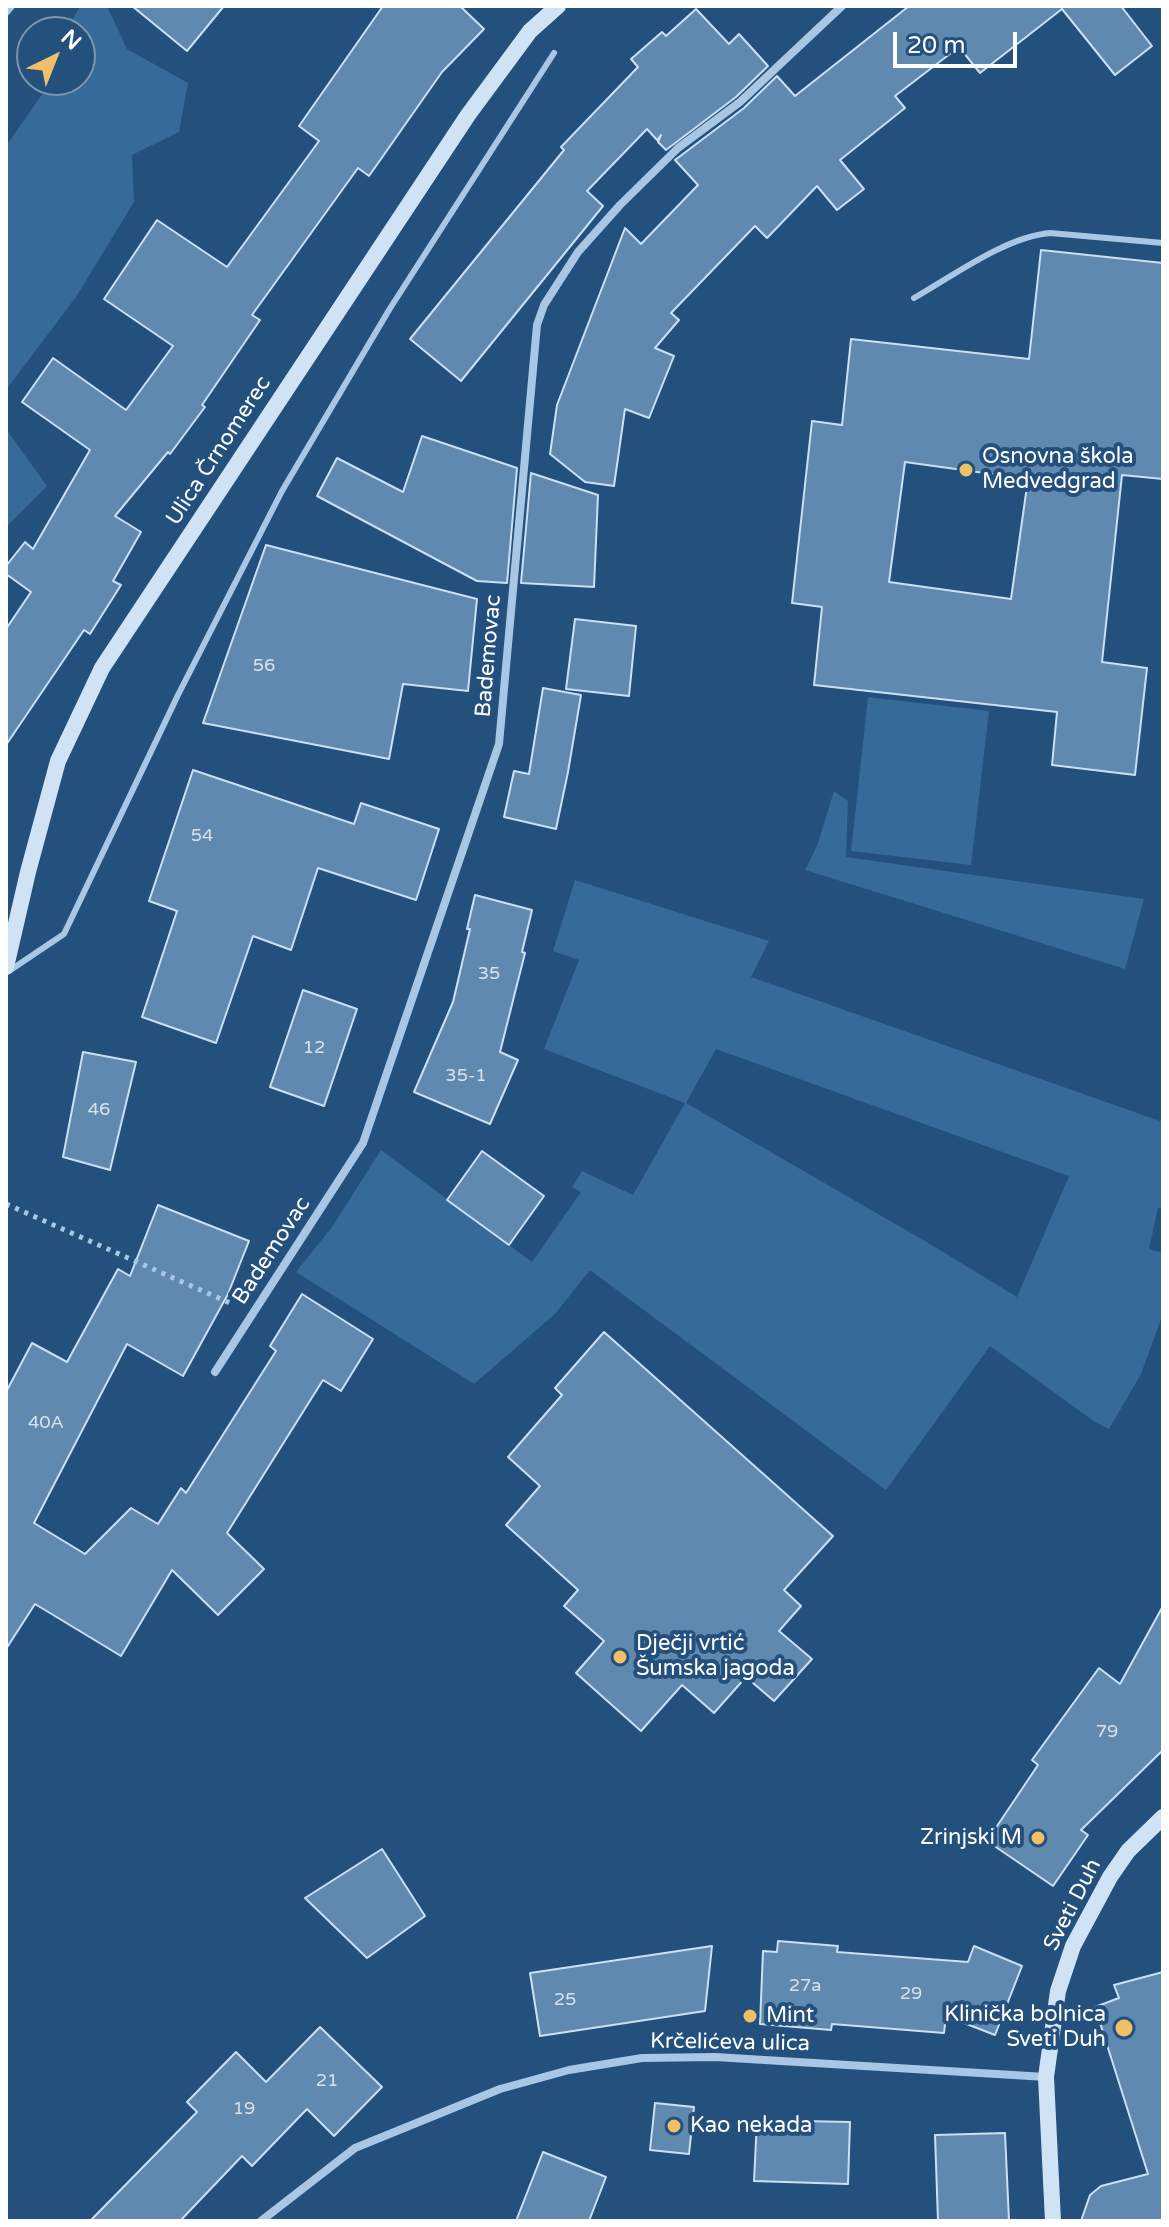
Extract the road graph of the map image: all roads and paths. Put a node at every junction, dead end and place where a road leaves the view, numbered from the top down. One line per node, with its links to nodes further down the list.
1 (11, 6): 4 (street)
2 (558, 6): 8 (street, Ulica Črnomerec)
3 (842, 6): 10 (street, Bademovac)
4 (6, 12)
5 (554, 53): 8 (lane)
6 (1163, 243): 7 (lane)
7 (914, 298)
8 (6, 970)
9 (6, 1204): 10 (path)
10 (253, 1313): 11 (street, Bademovac)
11 (215, 1372)
12 (1163, 1817): 13 (street, Sveti Duh)
13 (1046, 2077): 14 (street, Krčelićeva ulica); 15 (street, Sveti Duh)
14 (261, 2221)
15 (1053, 2221)

